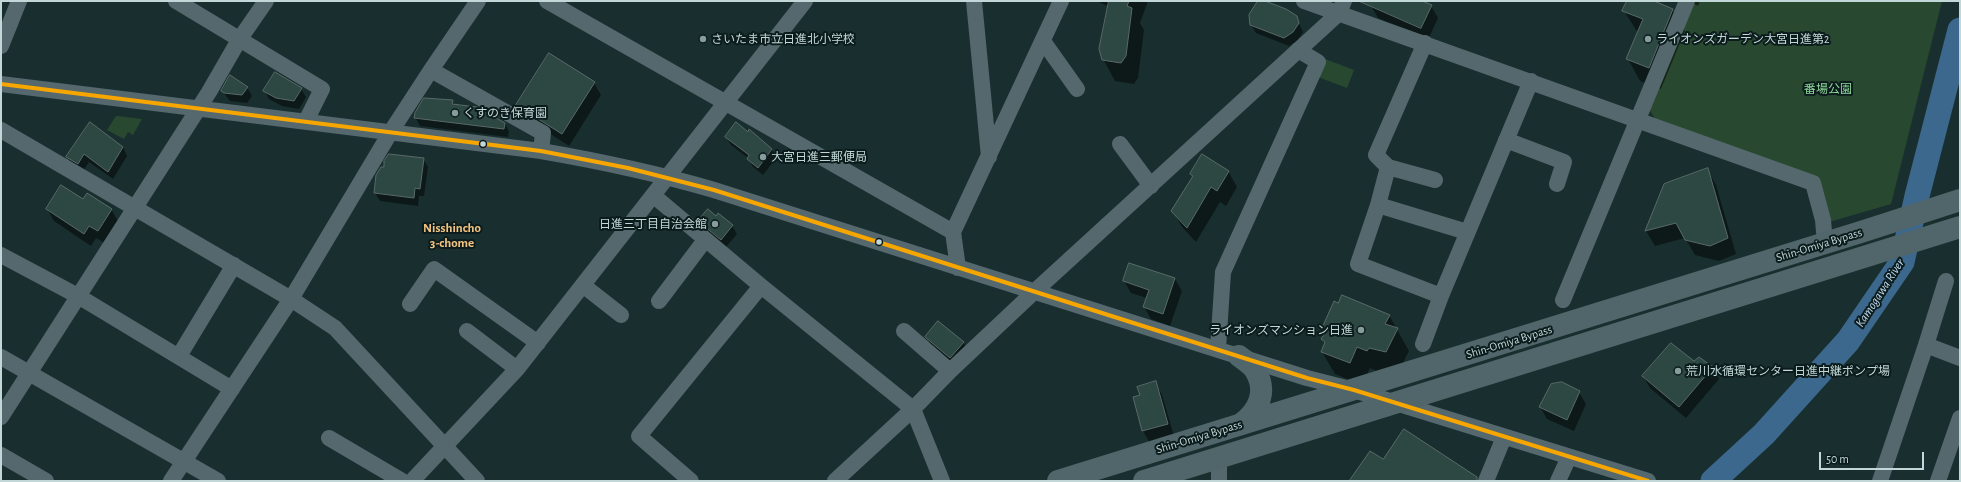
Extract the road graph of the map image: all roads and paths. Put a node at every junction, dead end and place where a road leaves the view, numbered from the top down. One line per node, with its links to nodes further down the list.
1 (176, 1): 12 (street)
2 (266, 1): 12 (street)
3 (478, 1): 17 (street)
4 (547, 1): 21 (street)
5 (805, 1): 21 (street)
6 (974, 1): 30 (street)
7 (1061, 1): 13 (street)
8 (1304, 1): 10 (street)
9 (1683, 3): 24 (street)
10 (1341, 7): 14 (street); 16 (street)
11 (11, 9): 15 (street)
12 (239, 40): 22 (street); 23 (street)
13 (1043, 41): 20 (street); 30 (street)
14 (1425, 43): 18 (street); 31 (street)
15 (1, 46)
16 (1298, 50): 35 (street); 64 (street)
17 (431, 70): 26 (street); 29 (street)
18 (1531, 81): 24 (street); 27 (street)
19 (1, 84): 22 (street)
20 (1077, 89)
21 (725, 104): 32 (street); 41 (street)
22 (198, 109): 23 (street); 39 (street)
23 (306, 121): 26 (street)
24 (1638, 121): 44 (street); 55 (street)
25 (1, 130): 39 (street)
26 (390, 133): 29 (street); 54 (street)
27 (1506, 140): 34 (street); 42 (street)
28 (1120, 144): 35 (street)
29 (541, 151): 32 (street)
30 (989, 158): 41 (street)
31 (1388, 167): 33 (street); 38 (street)
32 (668, 177): 36 (street); 47 (street)
33 (1435, 180)
34 (1557, 184)
35 (1151, 186): 51 (street)
36 (654, 196): 43 (street); 49 (street)
37 (1960, 200): 44 (highway, Shin-Omiya Bypass)
38 (1378, 205): 42 (street); 53 (street)
39 (135, 207): 46 (street); 52 (street)
40 (1960, 227): 74 (highway, Shin-Omiya Bypass)
41 (953, 232): 47 (street)
42 (1467, 232): 53 (street)
43 (705, 240): 50 (street); 56 (street)
44 (1825, 243): 73 (highway, Shin-Omiya Bypass)
45 (1, 255): 52 (street)
46 (234, 266): 54 (street); 65 (street)
47 (958, 268): 51 (street)
48 (1946, 281): 63 (street)
49 (584, 286): 58 (street); 61 (street)
50 (761, 286): 75 (street); 86 (street)
51 (1035, 291): 64 (street); 70 (street)
52 (78, 296): 65 (street); 71 (street)
53 (1441, 296): 62 (street)
54 (291, 299): 72 (street); 81 (street)
55 (1563, 300)
56 (659, 301)
57 (410, 304): 61 (street)
58 (621, 315)
59 (467, 331): 69 (street)
60 (904, 331): 70 (street)
61 (538, 343): 69 (street)
62 (1423, 344)
63 (1926, 345): 68 (street); 101 (street)
64 (1218, 350): 66 (street)
65 (179, 356): 72 (street)
66 (1239, 356): 73 (street); 78 (highway)
67 (1, 358): 71 (street)
68 (1960, 358)
69 (517, 370): 81 (street)
70 (950, 371): 75 (street)
71 (29, 374): 76 (street); 85 (street)
72 (232, 389): 85 (street)
73 (1354, 390): 74 (street); 78 (highway, Shin-Omiya Bypass)
74 (1396, 403): 79 (street); 84 (highway, Shin-Omiya Bypass)
75 (913, 409): 93 (street); 94 (street)
76 (1, 418)
77 (1960, 418): 102 (street)
78 (1241, 424): 95 (highway, Shin-Omiya Bypass)
79 (1504, 437): 83 (street); 98 (street)
80 (330, 438): 90 (street)
81 (445, 448): 91 (street); 92 (street)
82 (1, 455): 87 (street)
83 (1569, 457): 99 (street); 100 (street)
84 (1219, 458): 96 (highway, Shin-Omiya Bypass); 97 (street)
85 (184, 461): 88 (street); 89 (street)
86 (682, 478)
87 (46, 481)
88 (172, 481)
89 (218, 481)
90 (402, 481)
91 (412, 481)
92 (477, 481)
93 (836, 481)
94 (942, 481)
95 (1058, 481)
96 (1144, 481)
97 (1219, 481)
98 (1486, 481)
99 (1558, 481)
100 (1648, 481)
101 (1880, 481)
102 (1938, 481)

